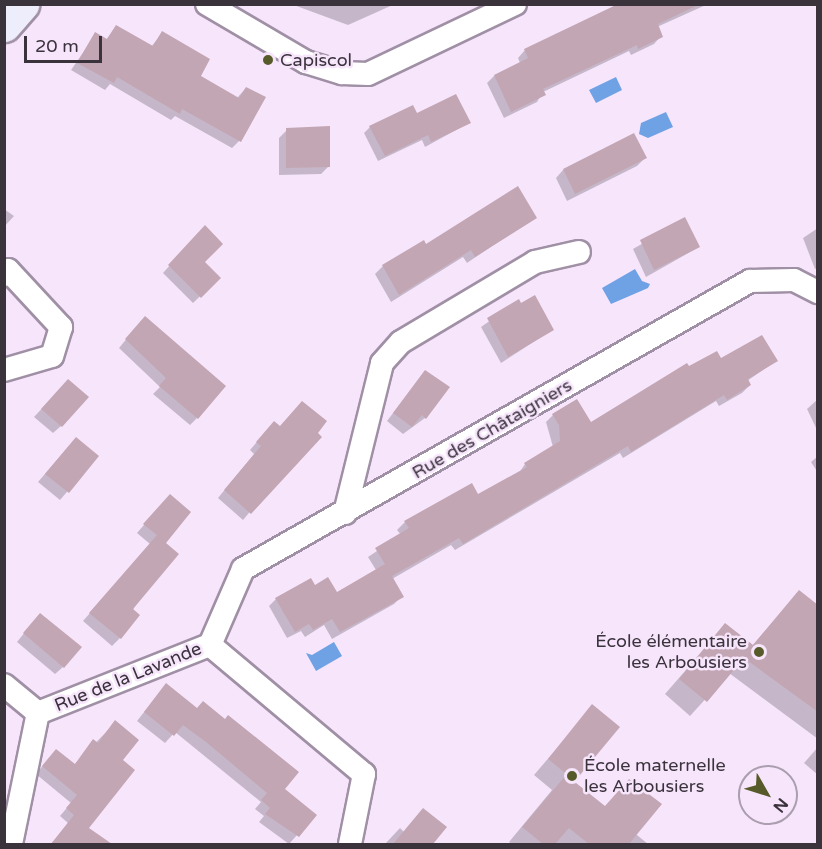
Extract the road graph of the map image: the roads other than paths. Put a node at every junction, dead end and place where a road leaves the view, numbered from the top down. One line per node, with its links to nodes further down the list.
1 (207, 4): 2 (street)
2 (515, 4)
3 (579, 252): 7 (street)
4 (4, 275): 6 (street)
5 (818, 292): 7 (street, Rue des Châtaigniers)
6 (4, 370)
7 (345, 513): 8 (street, Rue des Châtaigniers)
8 (210, 645): 10 (street, Rue de la Lavande); 12 (street)
9 (4, 685): 10 (street)
10 (38, 713): 11 (street, Rue de la Lavande)
11 (11, 844)
12 (350, 844)

